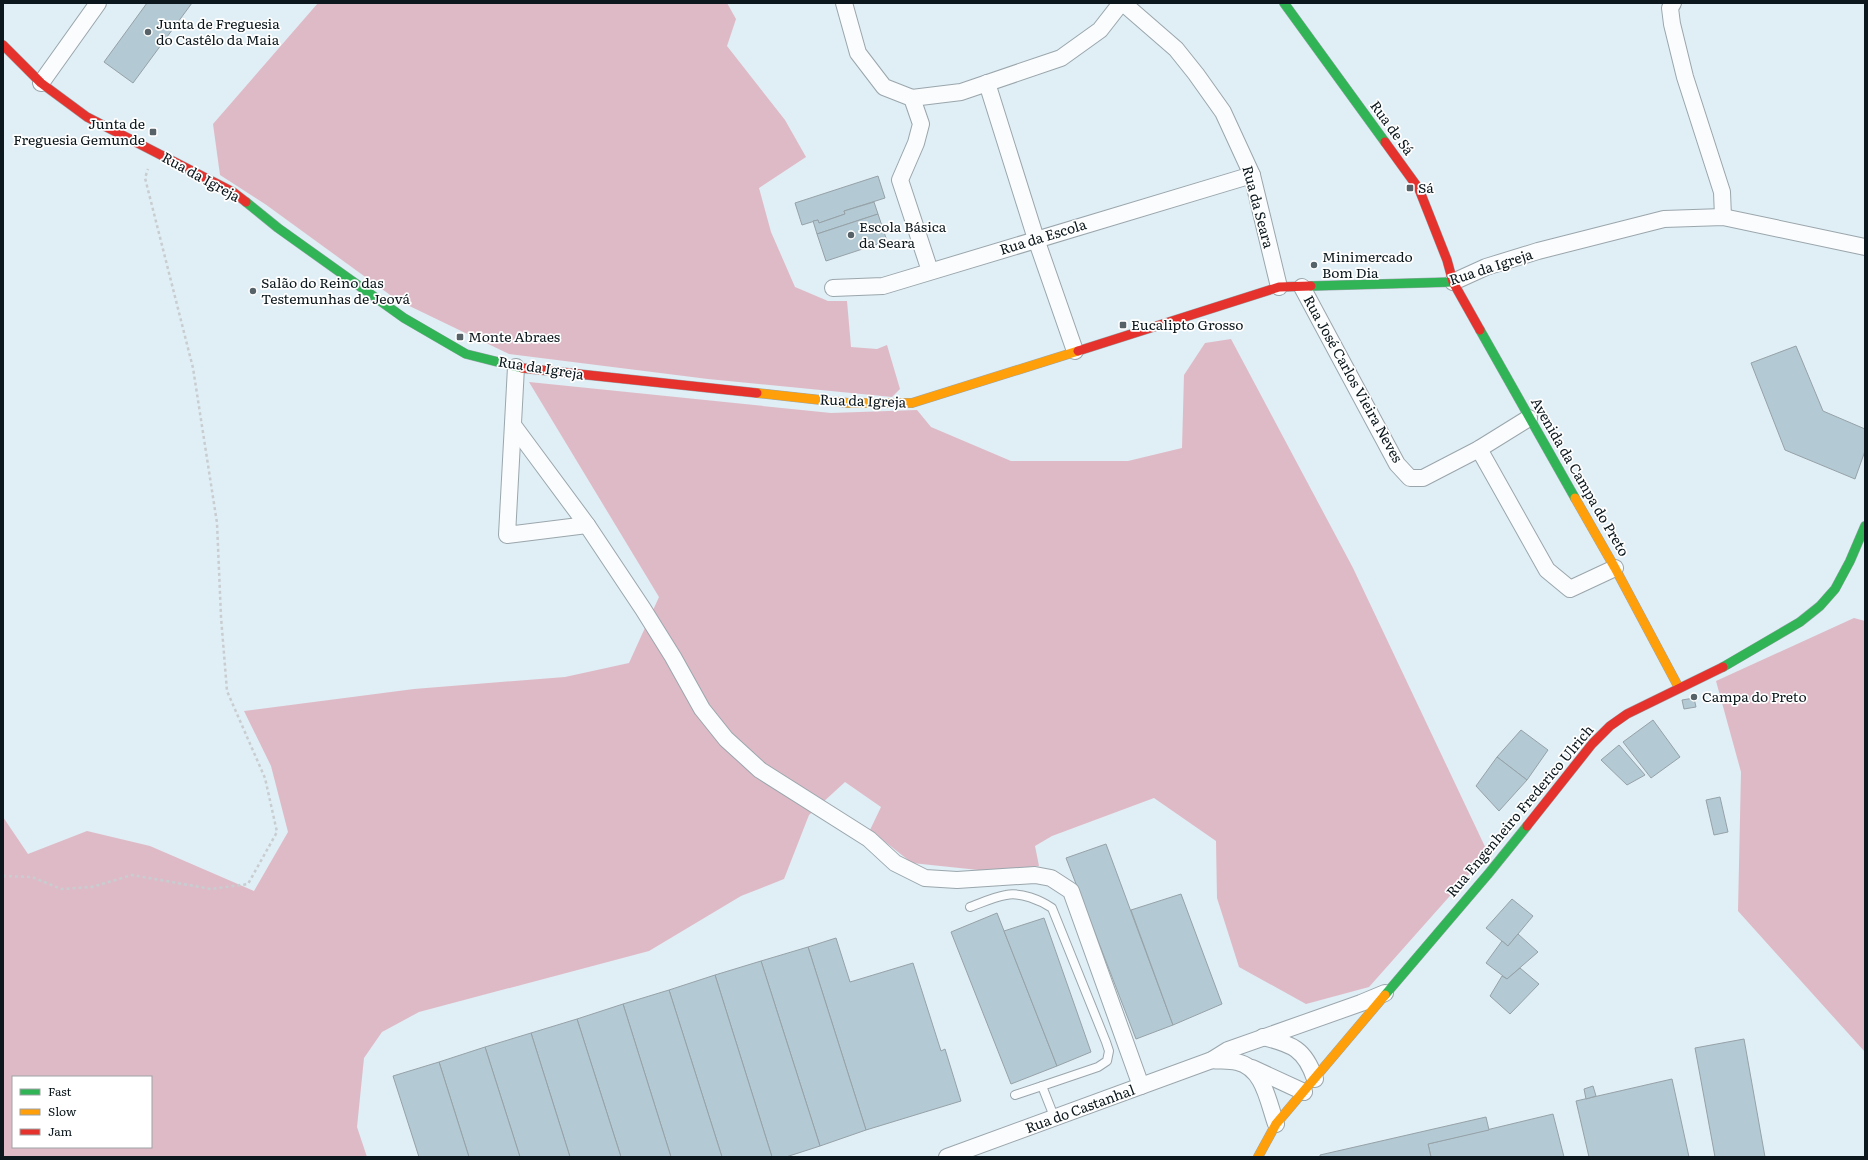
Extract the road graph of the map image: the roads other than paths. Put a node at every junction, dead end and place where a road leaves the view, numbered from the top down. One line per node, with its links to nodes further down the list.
1 (98, 3): 7 (street)
2 (844, 3): 9 (street)
3 (1122, 3): 8 (street); 10 (street, Rua da Seara)
4 (1284, 3): 15 (street, Rua de Sá)
5 (1673, 3): 11 (street)
6 (3, 45): 7 (street, Rua da Igreja)
7 (41, 83): 20 (street, Rua da Igreja)
8 (987, 83): 9 (street); 12 (street)
9 (912, 98): 14 (street)
10 (1252, 175): 12 (street, Rua da Escola); 16 (street, Rua da Seara)
11 (1723, 217): 13 (street, Rua da Igreja); 15 (street, Rua da Igreja)
12 (1036, 239): 14 (street, Rua da Escola); 19 (street)
13 (1865, 247)
14 (930, 271): 18 (street, Rua da Escola)
15 (1453, 282): 17 (street, Rua da Igreja); 21 (street, Avenida da Campa do Preto)
16 (1279, 287): 17 (street, Rua da Igreja); 19 (street, Rua da Igreja)
17 (1302, 287): 23 (street, Rua José Carlos Vieira Neves)
18 (833, 288)
19 (1075, 351): 20 (street, Rua da Igreja)
20 (516, 368): 22 (street)
21 (1529, 418): 23 (street, Rua José Carlos Vieira Neves); 26 (street, Avenida da Campa do Preto)
22 (513, 425): 24 (street); 24 (street)
23 (1479, 449): 26 (street)
24 (587, 524): 35 (street)
25 (1865, 526): 27 (street, Rua Engenheiro Frederico Ulrich)
26 (1615, 568): 27 (street, Avenida da Campa do Preto)
27 (1679, 688): 29 (street, Rua Engenheiro Frederico Ulrich)
28 (970, 907): 34 (lane)
29 (1385, 993): 30 (street, Rua do Castanhal); 33 (street, Rua Engenheiro Frederico Ulrich)
30 (1263, 1037): 31 (street, Rua do Castanhal); 33 (street)
31 (1212, 1060): 32 (street, Rua do Castanhal); 35 (street, Rua do Castanhal)
32 (1251, 1068): 36 (street, Rua do Castanhal); 39 (street)
33 (1315, 1079): 36 (street, Rua Engenheiro Frederico Ulrich)
34 (1042, 1086): 37 (lane); 38 (lane)
35 (1141, 1086): 38 (street, Rua do Castanhal)
36 (1304, 1092): 39 (street, Rua Engenheiro Frederico Ulrich)
37 (1015, 1095)
38 (1055, 1119): 40 (street, Rua do Castanhal)
39 (1276, 1124): 42 (street, Rua Engenheiro Frederico Ulrich)
40 (964, 1154): 41 (street, Rua do Castanhal)
41 (947, 1157)
42 (1258, 1157)

